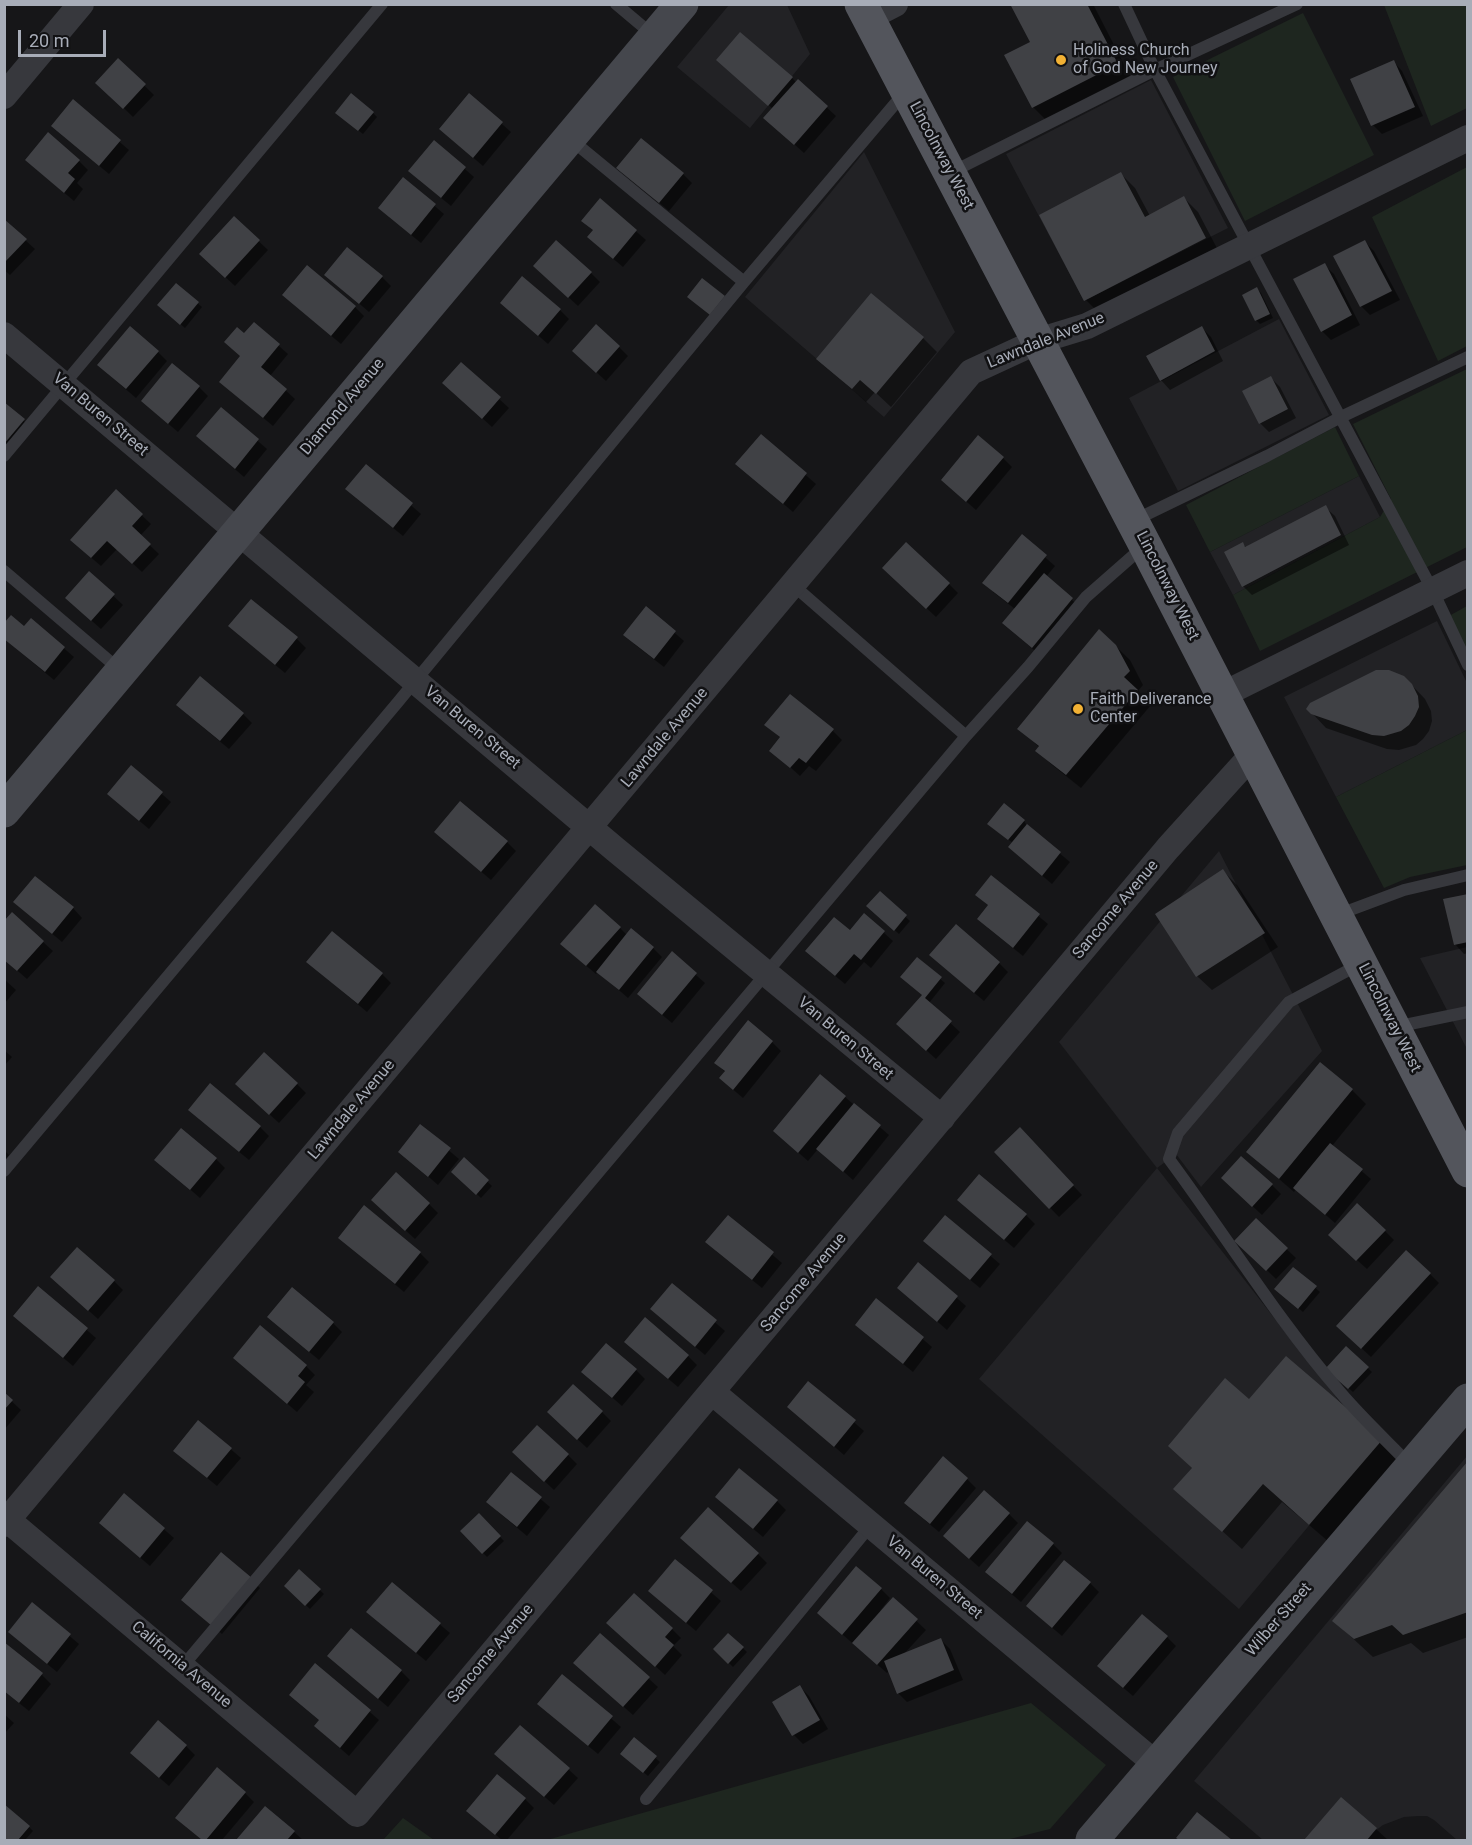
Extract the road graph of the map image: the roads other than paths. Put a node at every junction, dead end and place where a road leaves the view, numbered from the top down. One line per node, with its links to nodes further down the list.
1 (81, 4): 11 (street)
2 (382, 4): 20 (lane)
3 (616, 4): 8 (lane)
4 (682, 4): 8 (street, Diamond Avenue)
5 (1124, 4): 9 (lane)
6 (1297, 4): 9 (lane)
7 (875, 9): 10 (main road, Lincolnway West)
8 (655, 36): 12 (street, Diamond Avenue)
9 (1155, 70): 14 (lane); 15 (lane)
10 (906, 92): 14 (main road, Lincolnway West); 16 (lane)
11 (4, 96)
12 (568, 137): 16 (lane); 23 (street, Diamond Avenue)
13 (1467, 138): 15 (street, Lawndale Avenue)
14 (950, 173): 18 (main road, Lincolnway West)
15 (1249, 246): 18 (street, Lawndale Avenue); 21 (lane)
16 (744, 282): 31 (lane)
17 (4, 335): 20 (street, Van Buren Street)
18 (1038, 341): 24 (main road, Lincolnway West); 27 (street, Lawndale Avenue)
19 (1467, 357): 21 (lane)
20 (64, 385): 22 (lane); 23 (street, Van Buren Street)
21 (1341, 417): 24 (lane); 28 (lane)
22 (4, 456)
23 (239, 531): 30 (street, Diamond Avenue); 31 (street, Van Buren Street)
24 (1139, 533): 32 (main road, Lincolnway West); 33 (lane)
25 (4, 571): 30 (lane)
26 (1467, 573): 28 (street)
27 (793, 585): 33 (lane); 36 (street, Lawndale Avenue)
28 (1433, 591): 29 (lane); 32 (street)
29 (1467, 664)
30 (121, 671): 35 (street, Diamond Avenue)
31 (416, 680): 36 (street, Van Buren Street); 45 (lane)
32 (1222, 695): 34 (main road, Lincolnway West)
33 (966, 736): 40 (lane)
34 (1253, 754): 38 (main road, Lincolnway West); 43 (street, Sancome Avenue)
35 (4, 811)
36 (590, 827): 40 (street, Van Buren Street); 49 (street, Lawndale Avenue)
37 (1467, 875): 38 (lane)
38 (1336, 915): 39 (main road, Lincolnway West)
39 (1361, 964): 42 (main road, Lincolnway West); 48 (lane)
40 (766, 973): 43 (street, Van Buren Street); 51 (lane)
41 (1467, 1012): 42 (lane)
42 (1394, 1027): 44 (main road, Lincolnway West)
43 (942, 1118): 46 (street, Sancome Avenue)
44 (1467, 1171)
45 (4, 1172)
46 (712, 1392): 50 (street, Van Buren Street); 54 (street, Sancome Avenue)
47 (1467, 1400): 48 (street, Wilber Street)
48 (1411, 1466): 52 (street, Wilber Street)
49 (6, 1520): 51 (street, California Avenue)
50 (871, 1525): 52 (street, Van Buren Street); 53 (lane)
51 (182, 1667): 54 (street, California Avenue)
52 (1156, 1764): 55 (street, Wilber Street)
53 (646, 1799)
54 (357, 1814)
55 (1092, 1840)

